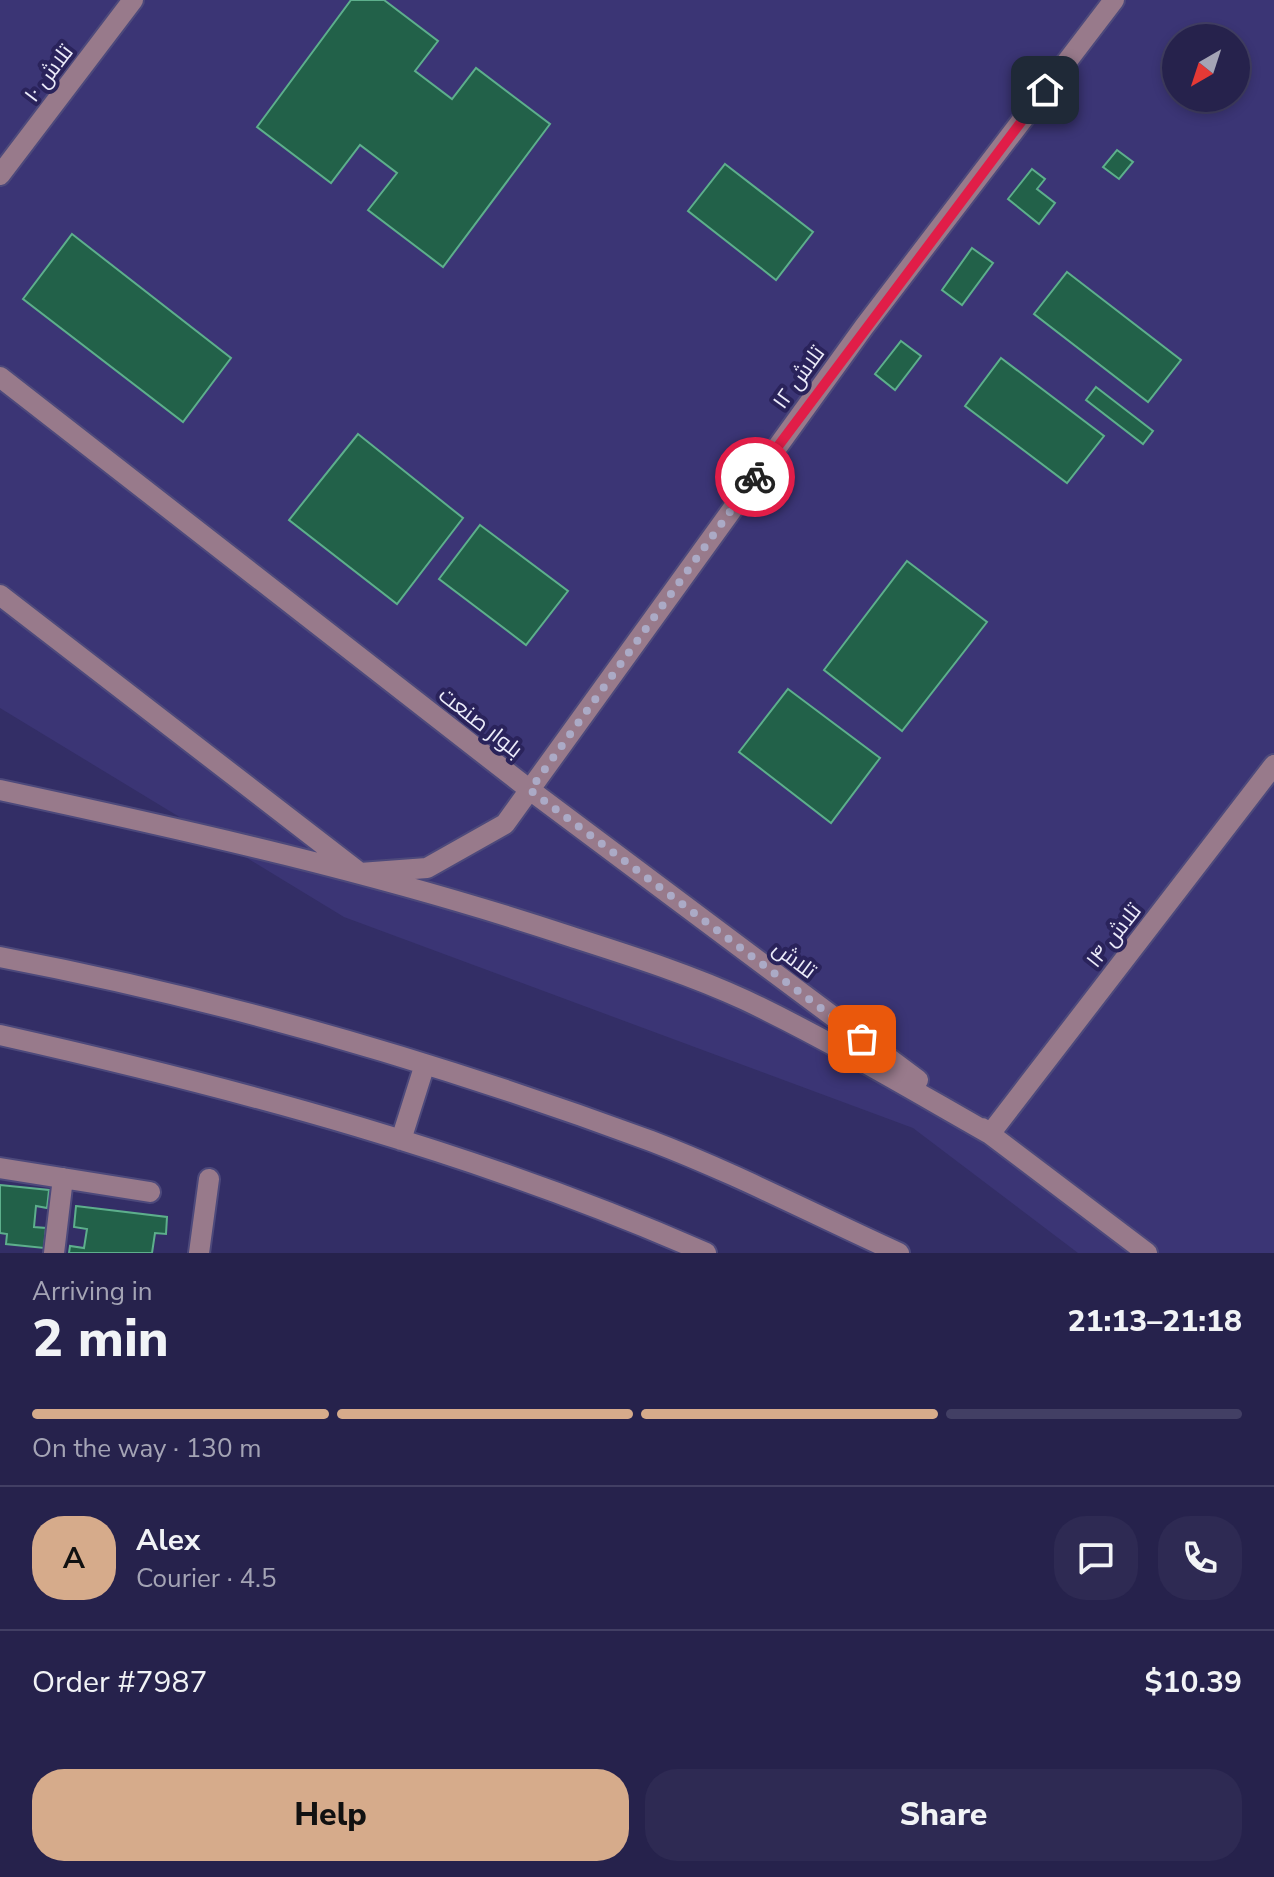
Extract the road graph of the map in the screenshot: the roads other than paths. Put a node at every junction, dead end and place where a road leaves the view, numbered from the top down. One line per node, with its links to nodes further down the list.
1 (133, 0): 3 (street, تلاش ۱۰)
2 (1114, 0): 8 (street, تلاش ۱۲)
3 (0, 175)
4 (0, 377): 8 (street, بلوار صنعت)
5 (0, 595): 9 (street)
6 (1274, 765): 13 (street, تلاش ۱۴)
7 (0, 790): 9 (street)
8 (530, 790): 9 (street, بلوار صنعت); 13 (street, تلاش)
9 (360, 873): 13 (street)
10 (0, 957): 12 (street)
11 (0, 1035): 14 (street)
12 (425, 1064): 14 (street); 22 (street)
13 (990, 1134): 23 (street, تلاش)
14 (401, 1140): 21 (street)
15 (0, 1168): 16 (street)
16 (63, 1178): 18 (street); 19 (street)
17 (209, 1179): 20 (street)
18 (150, 1192)
19 (54, 1253)
20 (199, 1253)
21 (706, 1253)
22 (899, 1253)
23 (1147, 1253)

